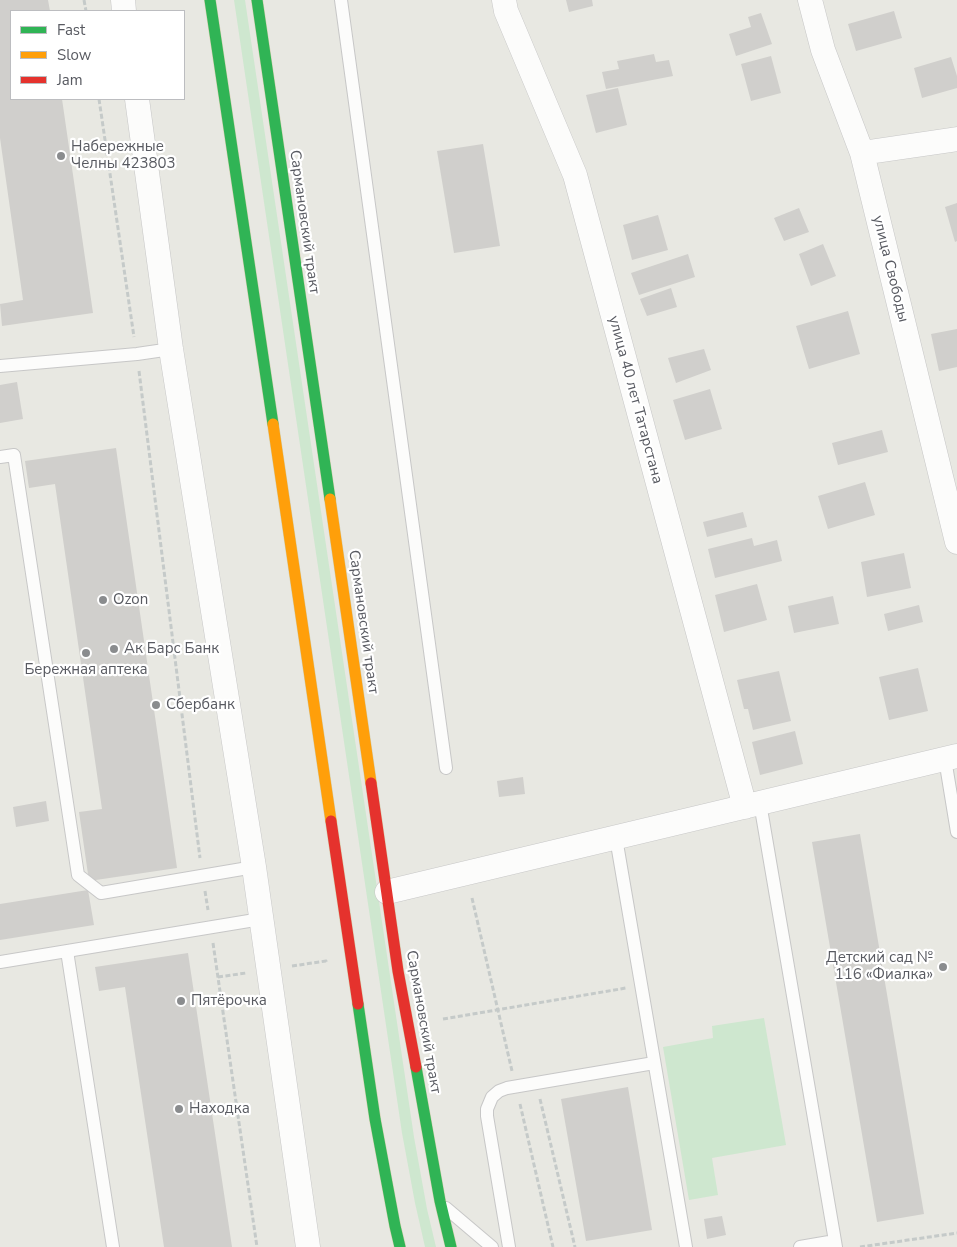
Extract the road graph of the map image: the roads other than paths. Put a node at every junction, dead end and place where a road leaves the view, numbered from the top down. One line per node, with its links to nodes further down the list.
1 (210, 0): 29 (main road)
2 (257, 0): 20 (main road, Сармановский тракт)
3 (341, 0): 14 (lane)
4 (504, 0): 16 (street, улица 40 лет Татарстана)
5 (810, 0): 8 (street, улица Свободы)
6 (137, 100): 9 (street)
7 (957, 139): 8 (street)
8 (862, 153): 12 (street, улица Свободы)
9 (171, 349): 10 (lane); 19 (street)
10 (0, 366)
11 (0, 457): 19 (lane)
12 (957, 542)
13 (951, 757): 15 (lane); 16 (street)
14 (446, 768)
15 (954, 799): 17 (lane)
16 (753, 805): 18 (street); 26 (lane)
17 (957, 832)
18 (616, 838): 20 (street); 24 (lane)
19 (254, 867): 21 (street)
20 (387, 892): 25 (main road, Сармановский тракт)
21 (261, 919): 22 (lane); 28 (street)
22 (67, 951): 23 (lane); 27 (lane)
23 (0, 962)
24 (654, 1063): 32 (lane); 33 (lane)
25 (441, 1204): 30 (main road, Сармановский тракт); 31 (lane)
26 (836, 1244): 34 (lane)
27 (113, 1247)
28 (308, 1247)
29 (400, 1247)
30 (451, 1247)
31 (492, 1247)
32 (509, 1247)
33 (686, 1247)
34 (800, 1247)

